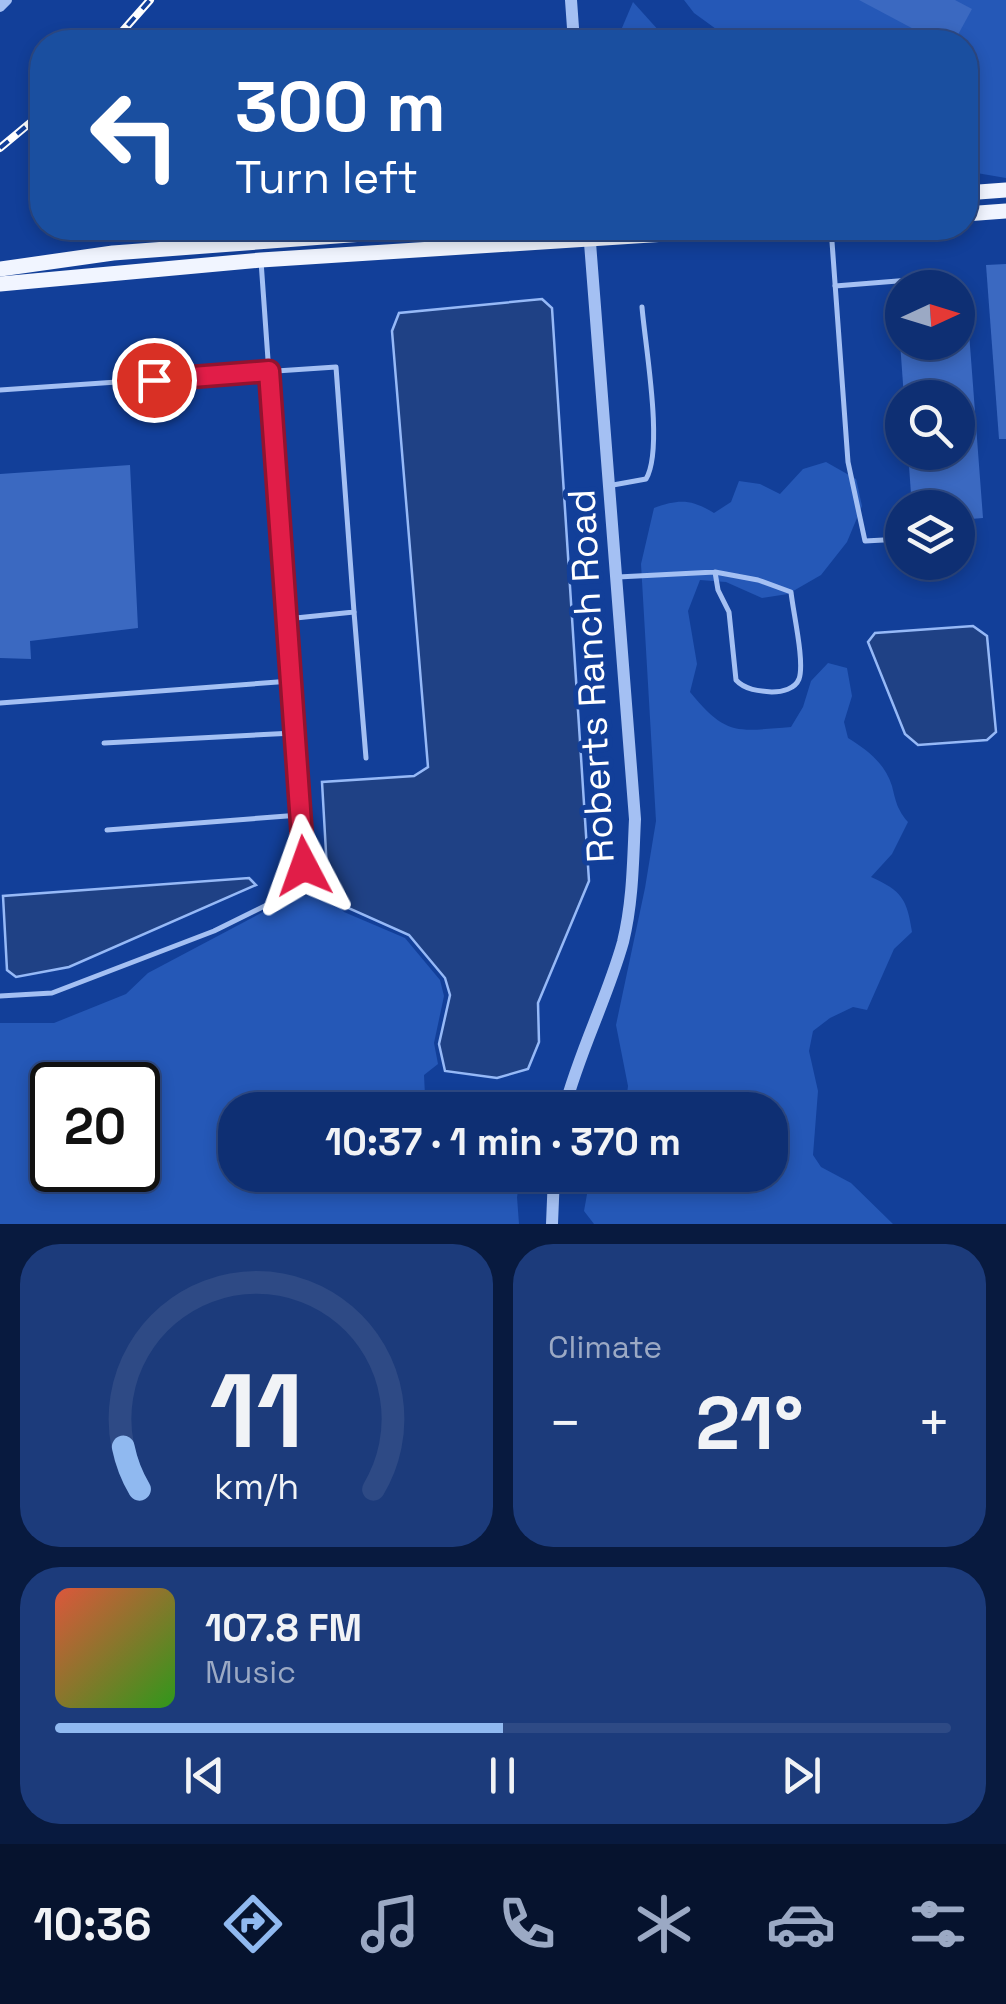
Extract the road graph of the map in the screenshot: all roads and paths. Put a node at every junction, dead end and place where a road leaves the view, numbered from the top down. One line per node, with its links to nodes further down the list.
1 (7, 0): 3 (street)
2 (571, 0): 4 (street)
3 (0, 7)
4 (573, 30)
5 (1006, 210): 6 (main road)
6 (978, 213)
7 (213, 240): 14 (main road)
8 (259, 240): 13 (lane)
9 (378, 240): 13 (main road)
10 (504, 240): 13 (main road)
11 (590, 240): 21 (street, Roberts Ranch Road)
12 (832, 240): 17 (lane)
13 (261, 260): 16 (main road); 19 (lane)
14 (0, 269)
15 (885, 282): 17 (lane)
16 (0, 284)
17 (835, 286): 22 (lane)
18 (642, 307): 21 (lane)
19 (269, 371): 20 (lane); 25 (lane); 26 (lane)
20 (0, 390)
21 (610, 486): 24 (street, Roberts Ranch Road)
22 (885, 539)
23 (715, 572): 23 (lane); 24 (lane)
24 (618, 577): 35 (street, Roberts Ranch Road)
25 (354, 612): 26 (lane); 31 (lane)
26 (286, 619): 27 (lane)
27 (290, 680): 28 (lane); 29 (lane)
28 (0, 703)
29 (294, 733): 30 (lane); 32 (lane)
30 (104, 743)
31 (366, 758)
32 (300, 815): 33 (lane); 34 (lane)
33 (107, 830)
34 (0, 996)
35 (569, 1092)
36 (553, 1192): 37 (street)
37 (552, 1224)

